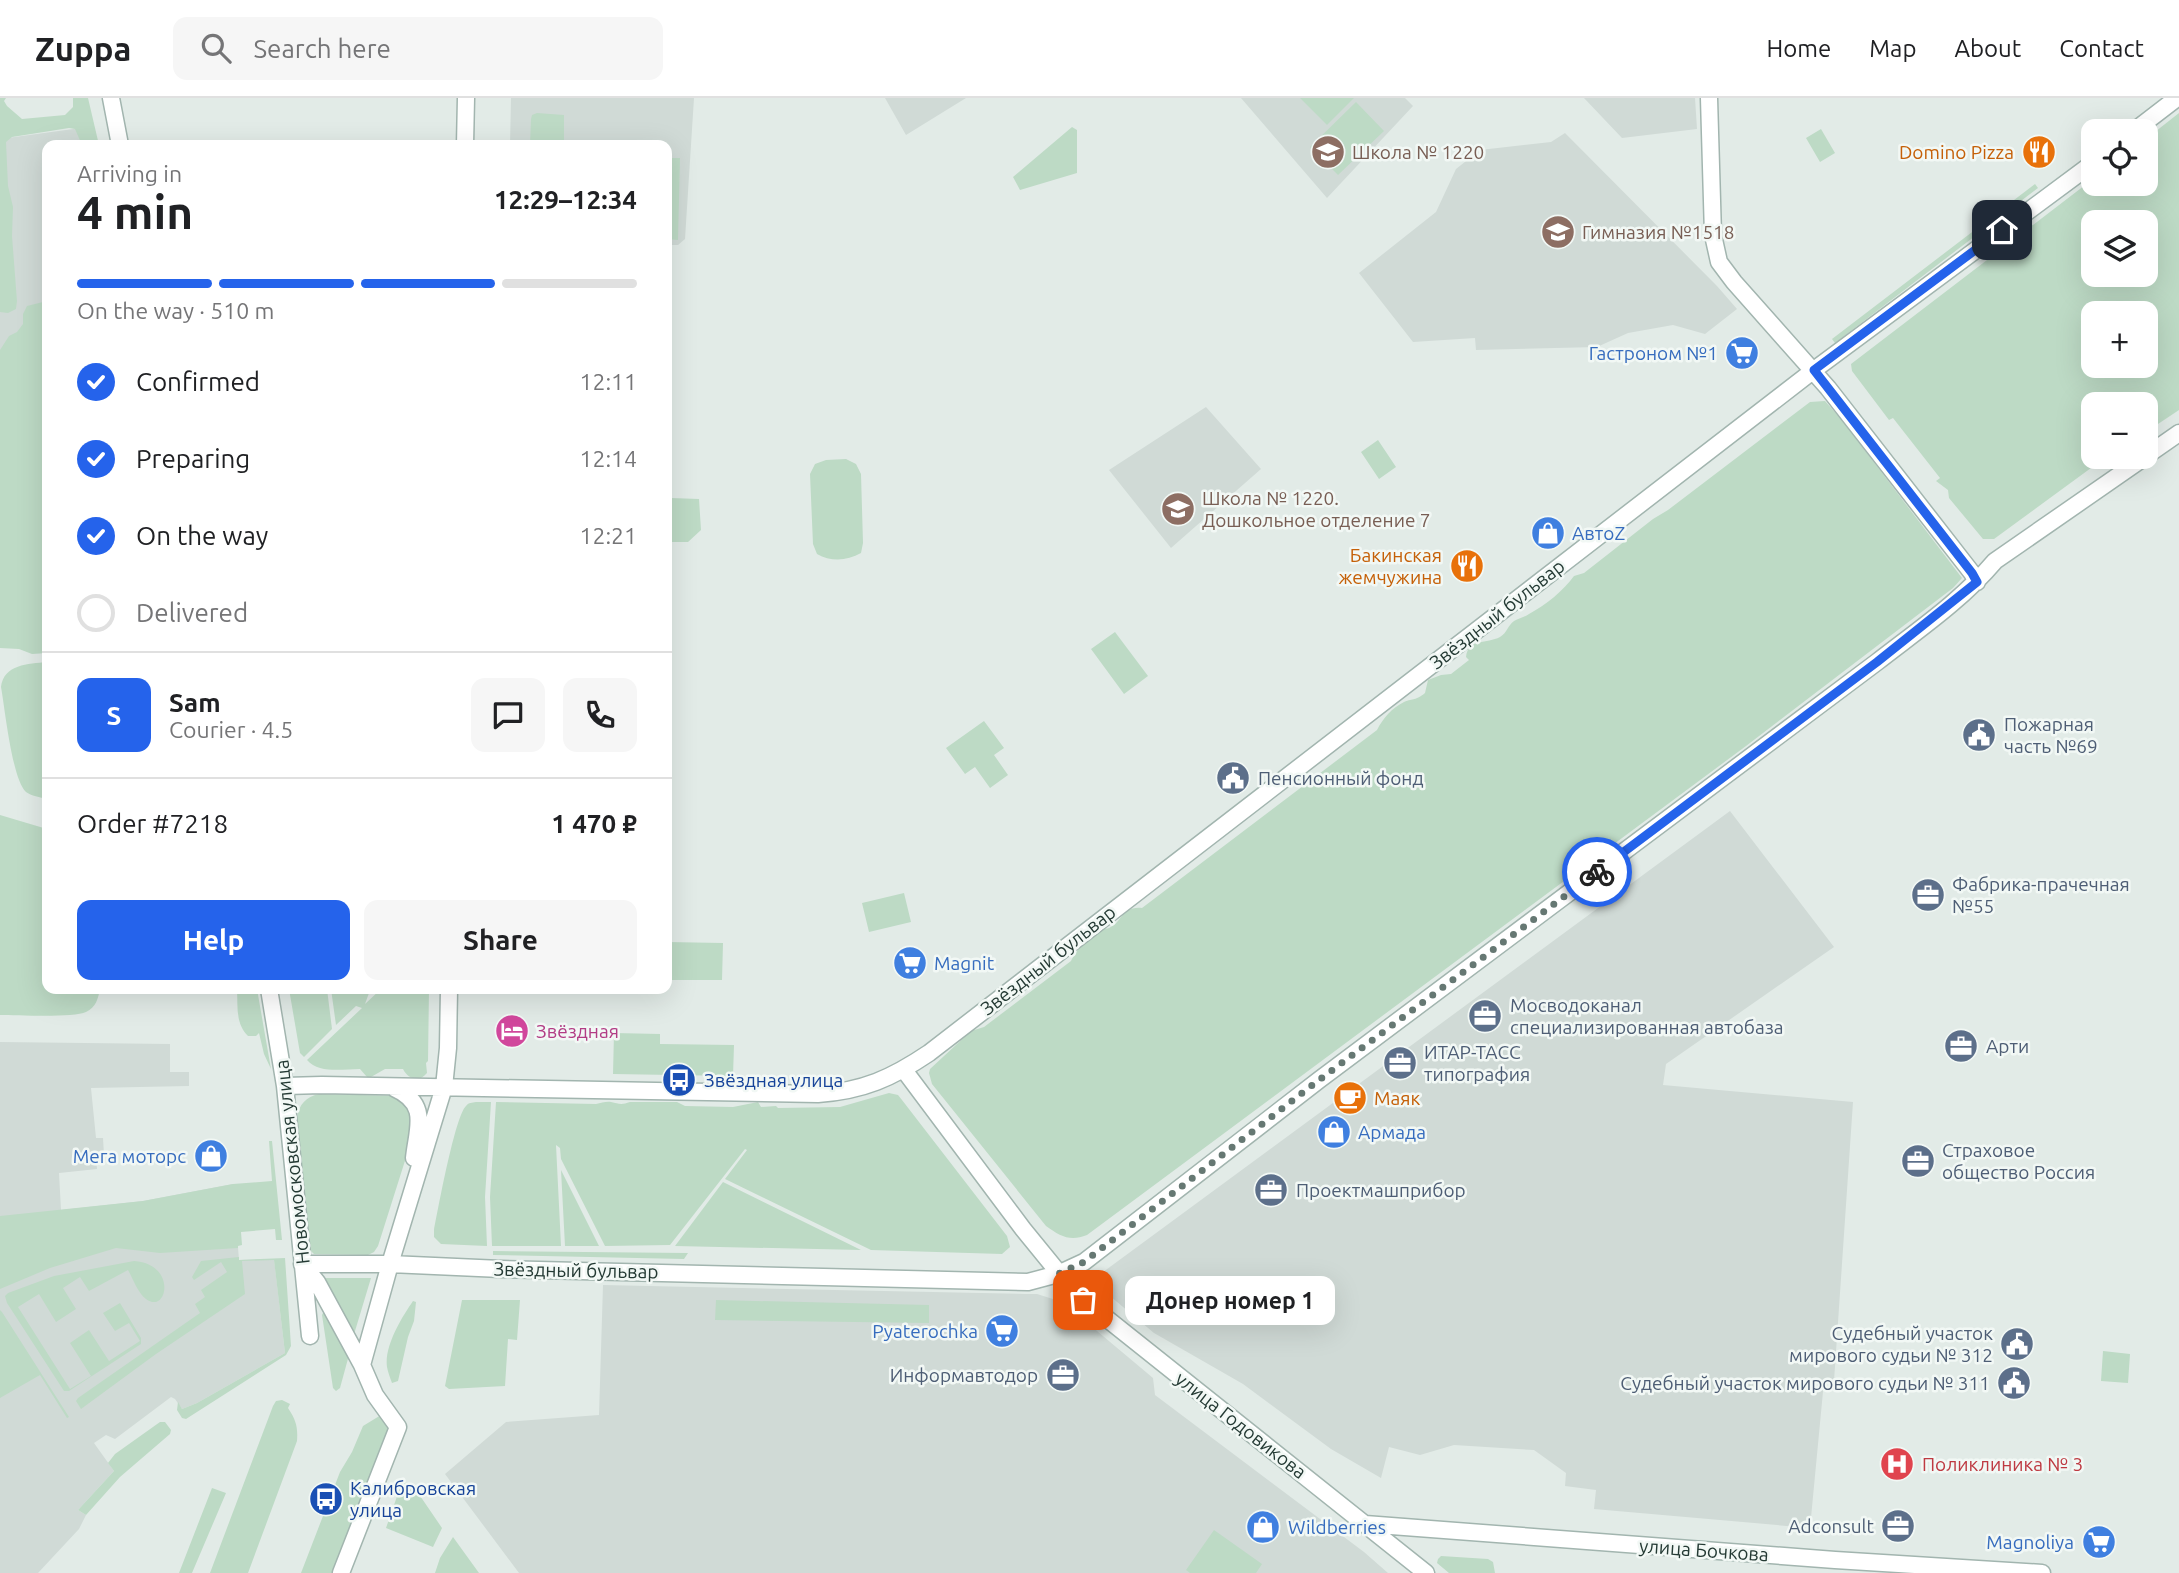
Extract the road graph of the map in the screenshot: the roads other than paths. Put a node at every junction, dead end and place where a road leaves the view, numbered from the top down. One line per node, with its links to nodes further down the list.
1 (111, 98): 6 (street)
2 (466, 98): 7 (street)
3 (1709, 98): 9 (street)
4 (2177, 98): 5 (street)
5 (2150, 119)
6 (119, 140)
7 (465, 140)
8 (2081, 172): 9 (street, Звёздный бульвар)
9 (1814, 370): 13 (street); 16 (street, Звёздный бульвар)
10 (2179, 433): 11 (street, Звёздный бульвар)
11 (2158, 448)
12 (2128, 469): 13 (street, Звёздный бульвар)
13 (1977, 582): 23 (street, Звёздный бульвар)
14 (270, 994): 17 (street, Новомосковская улица)
15 (449, 994): 19 (street)
16 (904, 1070): 19 (street, Звёздный бульвар); 23 (street)
17 (285, 1086): 18 (street, Звёздный бульвар); 21 (street, Новомосковская улица)
18 (390, 1087): 19 (street, Звёздный бульвар); 20 (street)
19 (444, 1087): 20 (street)
20 (412, 1192): 22 (street)
21 (302, 1264): 22 (street, Звёздный бульвар); 24 (street, Новомосковская улица); 25 (street)
22 (390, 1264): 23 (street, Звёздный бульвар); 25 (street)
23 (1058, 1274): 26 (street, улица Годовикова)
24 (310, 1336)
25 (362, 1365): 27 (street)
26 (1365, 1524): 28 (street, улица Годовикова); 29 (street, улица Бочкова)
27 (341, 1573)
28 (1426, 1573)
29 (2042, 1573)

